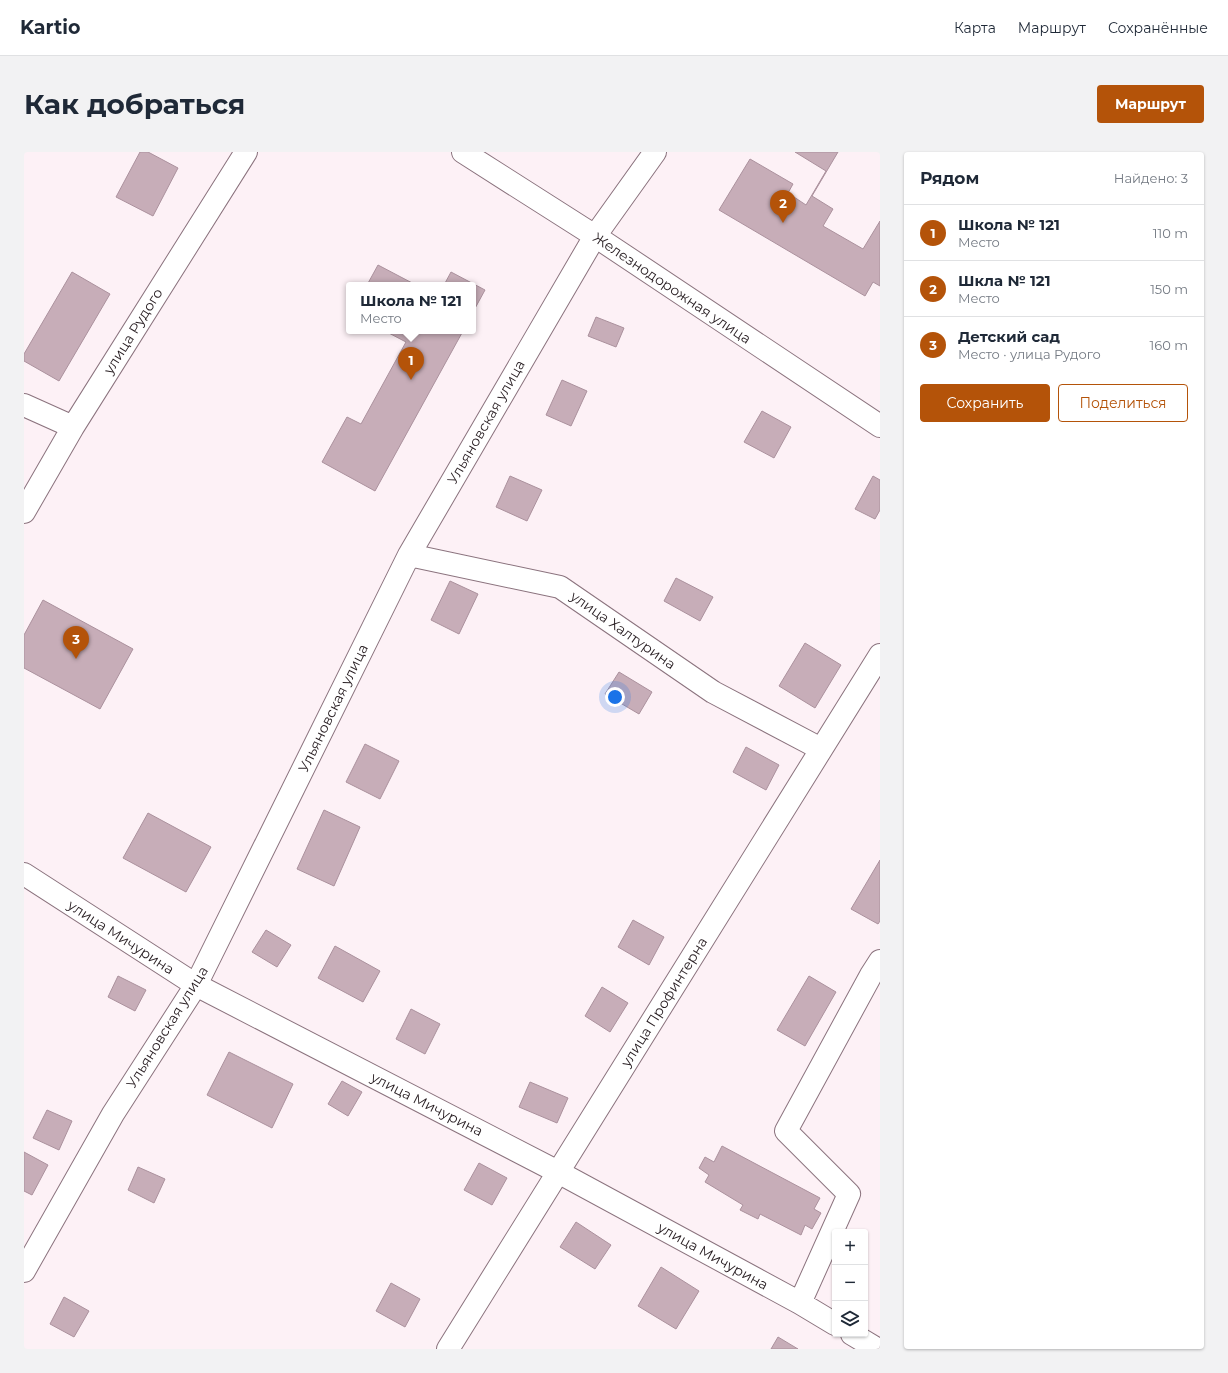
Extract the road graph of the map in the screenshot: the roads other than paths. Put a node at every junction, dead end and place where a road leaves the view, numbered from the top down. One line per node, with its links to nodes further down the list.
1 (246, 152): 7 (street, улица Рудого)
2 (463, 152): 4 (street, Железнодорожная улица)
3 (655, 152): 4 (street, Ульяновская улица)
4 (595, 236): 6 (street, Железнодорожная улица); 9 (street, Ульяновская улица)
5 (24, 405): 7 (street)
6 (880, 426)
7 (73, 427): 8 (street, улица Рудого)
8 (24, 512)
9 (410, 555): 11 (street, улица Халтурина); 14 (street, Ульяновская улица)
10 (880, 654): 11 (street, улица Профинтерна)
11 (821, 750): 15 (street, улица Профинтерна)
12 (24, 874): 14 (street, улица Мичурина)
13 (880, 961): 17 (street)
14 (196, 985): 15 (street, улица Мичурина); 16 (street, Ульяновская улица)
15 (558, 1172): 17 (street, улица Мичурина); 20 (street, улица Профинтерна)
16 (24, 1271)
17 (800, 1303): 18 (street, улица Мичурина)
18 (832, 1322)
19 (853, 1340): 21 (street)
20 (448, 1349)
21 (877, 1349)

